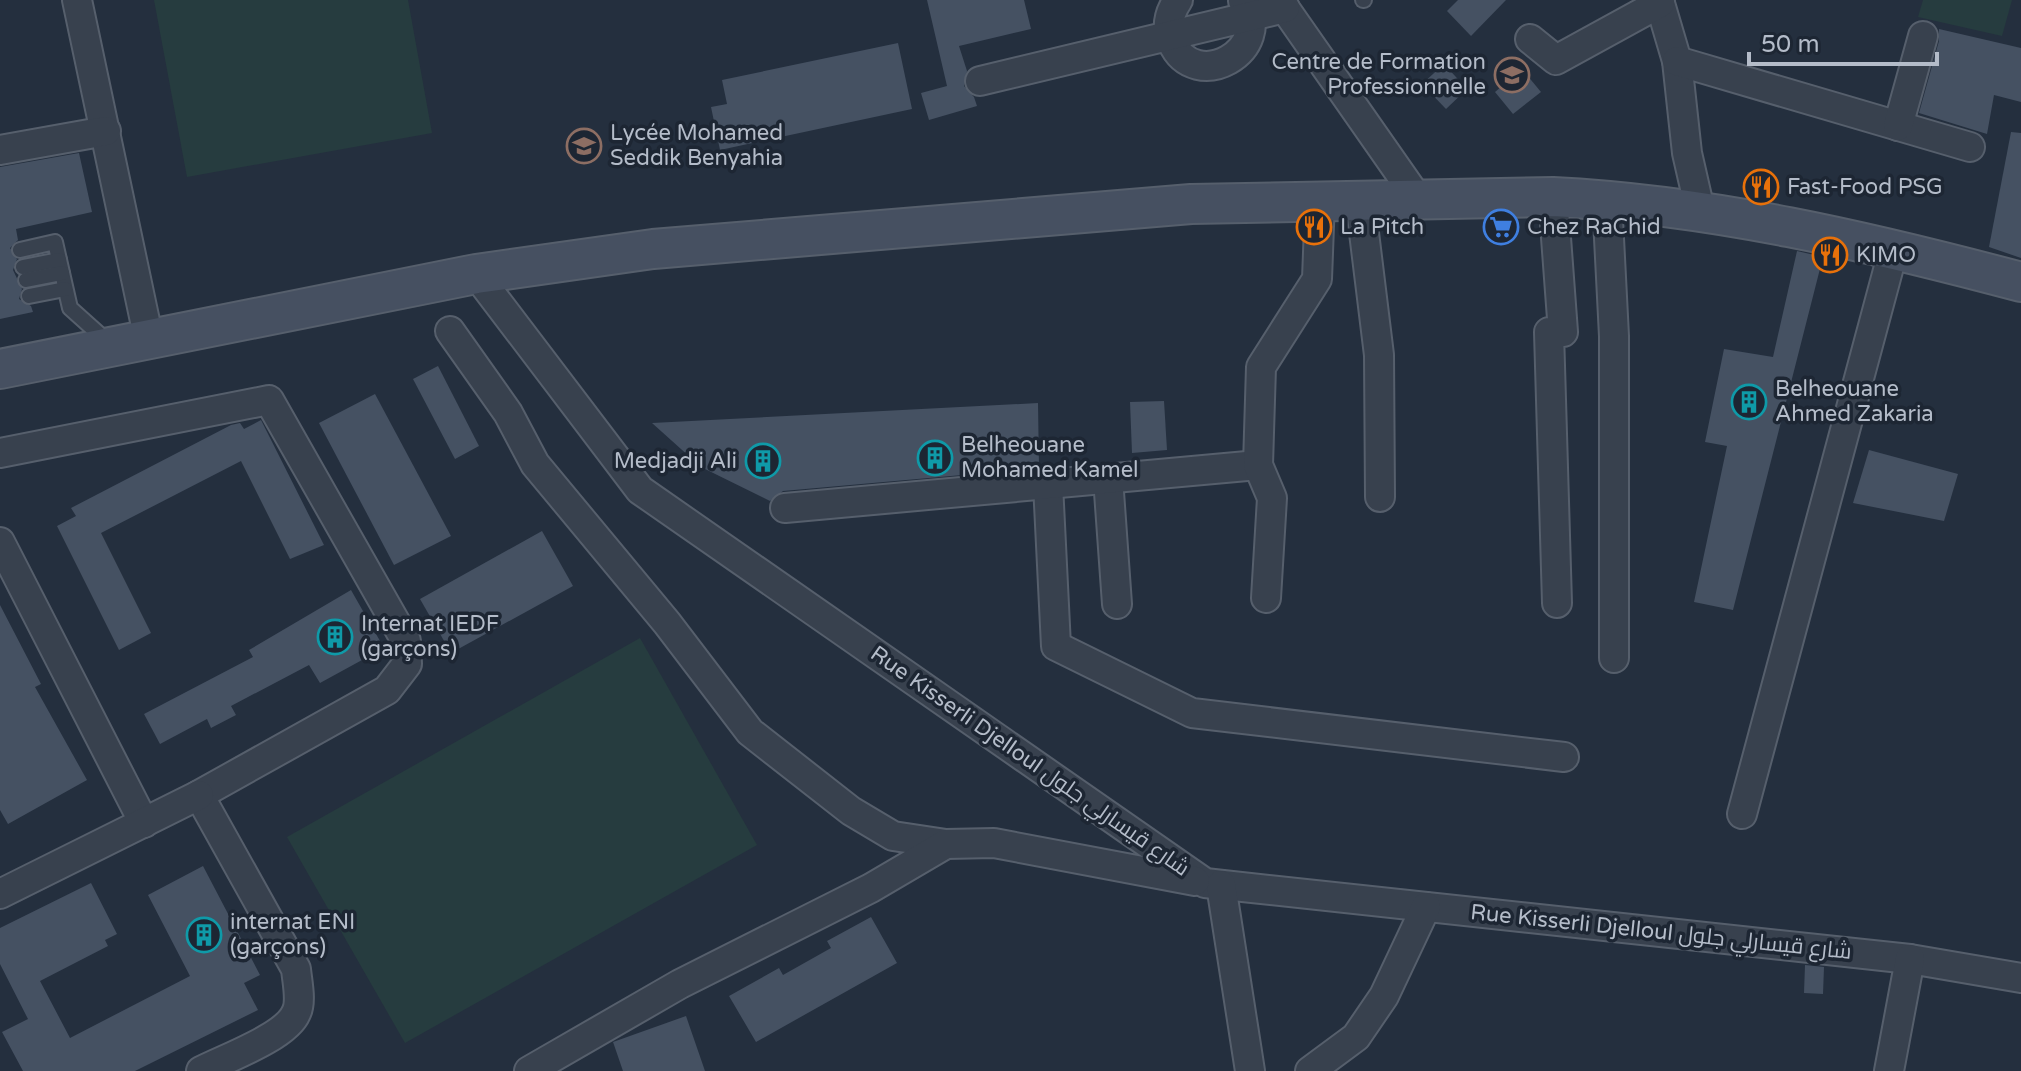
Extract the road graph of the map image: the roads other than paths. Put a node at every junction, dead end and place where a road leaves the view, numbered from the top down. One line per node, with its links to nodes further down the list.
1 (77, 0): 12 (street)
2 (1178, 0): 6 (street)
3 (1659, 1): 8 (street); 9 (street)
4 (1282, 4): 5 (street); 16 (street)
5 (1246, 8): 6 (street); 6 (street)
6 (1170, 36): 10 (street)
7 (1923, 36): 11 (street)
8 (1530, 39)
9 (1677, 61): 11 (street); 20 (street)
10 (980, 81)
11 (1898, 126): 13 (street)
12 (106, 131): 14 (street); 30 (street)
13 (1970, 147)
14 (0, 150)
15 (1553, 197): 16 (main road); 17 (main road); 40 (street)
16 (1418, 199): 19 (main road)
17 (1607, 199): 20 (main road); 42 (street)
18 (1320, 200): 19 (main road); 25 (main road); 33 (street)
19 (1360, 200): 36 (street)
20 (1700, 210): 21 (main road)
21 (1894, 248): 26 (main road); 45 (street)
22 (20, 250): 23 (lane)
23 (60, 267): 24 (lane); 27 (lane)
24 (25, 273)
25 (476, 274): 30 (main road); 48 (street, Rue Kisserli Djelloul شارع قيسارلي جلول)
26 (2021, 282)
27 (65, 289): 28 (lane); 30 (lane)
28 (29, 296)
29 (450, 331): 47 (street)
30 (132, 344): 31 (main road)
31 (0, 369)
32 (0, 453): 44 (street)
33 (1258, 465): 34 (street); 39 (street)
34 (1108, 478): 35 (street); 41 (street)
35 (1048, 484): 37 (street); 43 (street)
36 (1380, 497)
37 (785, 508)
38 (0, 542): 46 (street)
39 (1266, 598)
40 (1557, 603)
41 (1117, 604)
42 (1614, 658)
43 (1564, 757)
44 (199, 795): 46 (street); 53 (street)
45 (1742, 814)
46 (144, 823): 49 (street)
47 (946, 844): 48 (street); 54 (street)
48 (1213, 884): 50 (street, Rue Kisserli Djelloul شارع قيسارلي جلول); 55 (street)
49 (0, 894)
50 (1426, 907): 51 (street, Rue Kisserli Djelloul شارع قيسارلي جلول); 56 (street)
51 (1910, 959): 52 (street, Rue Kisserli Djelloul شارع قيسارلي جلول); 57 (street)
52 (2021, 978)
53 (201, 1071)
54 (529, 1071)
55 (1250, 1071)
56 (1310, 1071)
57 (1889, 1071)

